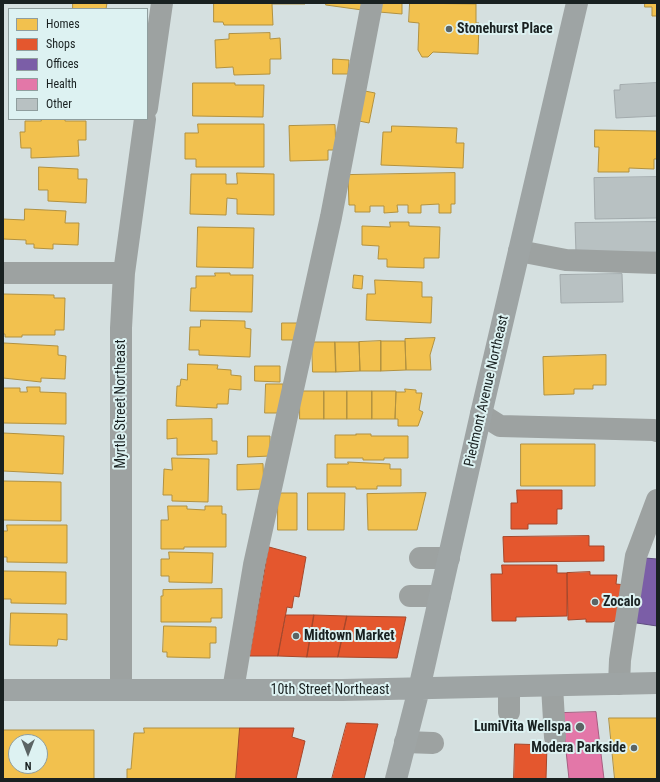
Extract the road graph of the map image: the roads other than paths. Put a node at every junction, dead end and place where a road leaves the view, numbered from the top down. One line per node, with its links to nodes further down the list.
1 (162, 3): 4 (street)
2 (372, 3): 24 (street)
3 (577, 3): 6 (main road, Piedmont Avenue Northeast)
4 (148, 101)
5 (146, 120): 9 (street, Myrtle Street Northeast)
6 (520, 251): 7 (street); 10 (main road, Piedmont Avenue Northeast)
7 (657, 262)
8 (3, 273): 9 (street)
9 (124, 273): 23 (street, Myrtle Street Northeast)
10 (482, 414): 11 (street); 14 (main road, Piedmont Avenue Northeast)
11 (657, 431)
12 (657, 500): 18 (street)
13 (420, 558): 14 (street)
14 (449, 558): 16 (main road, Piedmont Avenue Northeast)
15 (410, 596): 16 (street)
16 (440, 596): 21 (main road, Piedmont Avenue Northeast)
17 (657, 683): 18 (main road, 10th Street Northeast)
18 (619, 684): 19 (main road, 10th Street Northeast)
19 (552, 686): 20 (main road, 10th Street Northeast); 26 (street)
20 (509, 687): 21 (main road, 10th Street Northeast); 25 (street)
21 (419, 689): 24 (main road, 10th Street Northeast); 27 (main road, Piedmont Avenue Northeast)
22 (3, 690): 23 (main road, 10th Street Northeast)
23 (121, 690): 24 (main road, 10th Street Northeast)
24 (233, 690)
25 (509, 712)
26 (555, 737)
27 (406, 742): 28 (street); 29 (main road, Piedmont Avenue Northeast)
28 (433, 743)
29 (396, 779)

